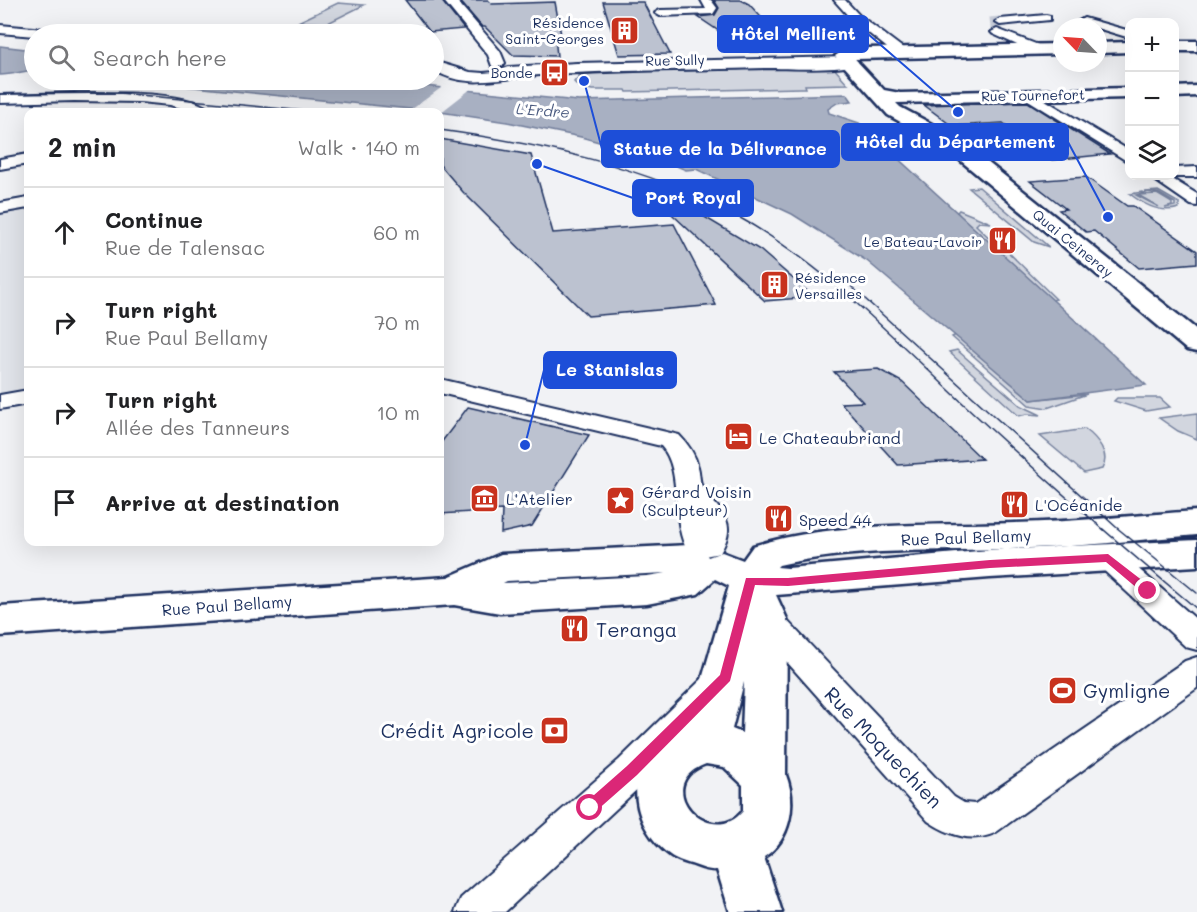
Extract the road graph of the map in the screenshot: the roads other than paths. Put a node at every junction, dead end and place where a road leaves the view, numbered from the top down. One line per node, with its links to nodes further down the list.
1 (449, 0): 18 (street)
2 (706, 0): 4 (street)
3 (840, 0): 16 (street)
4 (660, 13)
5 (1046, 18): 14 (street)
6 (0, 28): 8 (street)
7 (1107, 29): 9 (street)
8 (24, 31)
9 (1125, 34)
10 (1179, 46): 11 (main road)
11 (1197, 46)
12 (1125, 47): 13 (main road)
13 (1107, 48)
14 (1037, 49): 15 (main road, Rue Sully); 16 (main road, Rue Sully)
15 (1053, 49)
16 (900, 52): 17 (main road, Rue Sully)
17 (849, 57): 18 (street, Rue Sully); 23 (main road, Quai Ceineray); 25 (main road, Quai Ceineray)
18 (503, 66): 19 (street, Rue Sully)
19 (444, 71)
20 (1197, 91): 21 (main road)
21 (1179, 92)
22 (1125, 93): 24 (main road, Rue Tournefort)
23 (882, 95): 25 (main road, Quai Ceineray); 28 (main road, Quai Ceineray)
24 (1030, 95): 25 (main road, Rue Tournefort); 29 (street)
25 (900, 98): 28 (main road, Quai Ceineray)
26 (0, 99): 27 (street)
27 (190, 108)
28 (949, 141): 38 (main road, Quai Ceineray)
29 (1125, 155)
30 (24, 160): 31 (street)
31 (0, 164)
32 (1197, 172): 33 (street)
33 (1179, 173)
34 (1163, 180): 35 (street)
35 (1197, 201)
36 (24, 204): 37 (street)
37 (0, 208)
38 (1197, 344)
39 (444, 387): 45 (street)
40 (24, 398): 41 (street)
41 (0, 402)
42 (1197, 523): 45 (main road, Rue Paul Bellamy)
43 (1197, 553): 44 (main road, Rue Paul Bellamy)
44 (1108, 558): 45 (main road, Rue Paul Bellamy); 48 (street)
45 (712, 561): 46 (main road); 47 (main road, Rue Paul Bellamy); 50 (main road)
46 (768, 619): 49 (street, Rue Moquechien); 53 (main road)
47 (0, 621)
48 (1197, 638)
49 (1197, 670)
50 (725, 677): 51 (main road); 52 (street)
51 (706, 744): 52 (main road); 53 (main road)
52 (647, 770): 54 (main road); 55 (street)
53 (763, 775): 54 (main road)
54 (735, 845): 56 (main road)
55 (475, 912)
56 (756, 912)

